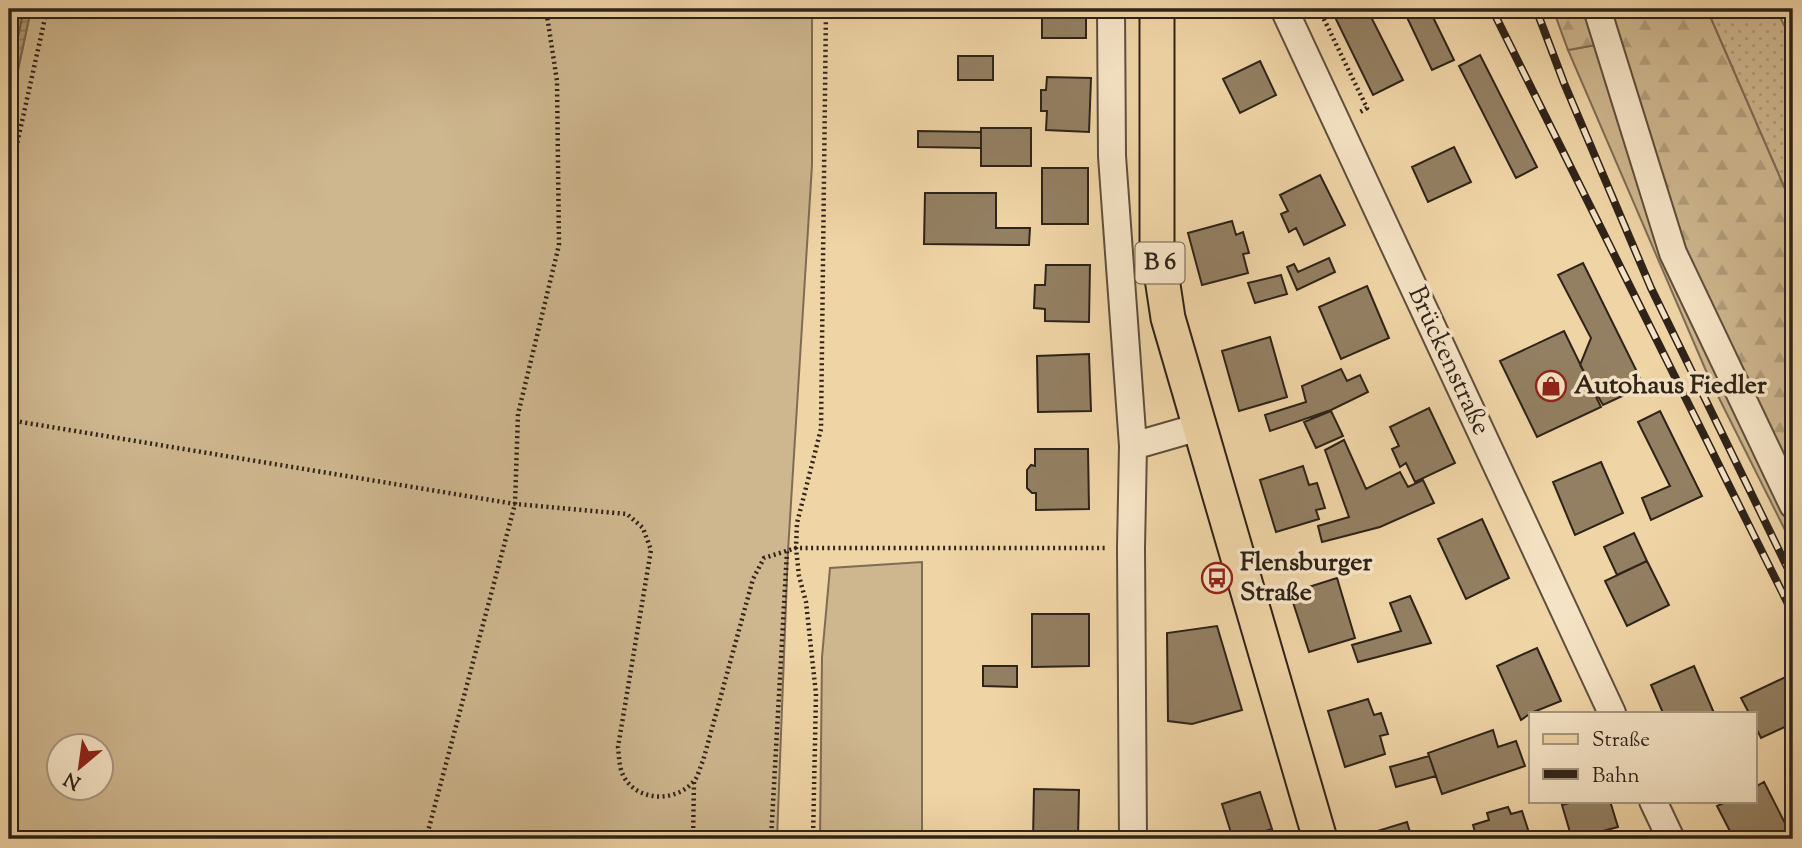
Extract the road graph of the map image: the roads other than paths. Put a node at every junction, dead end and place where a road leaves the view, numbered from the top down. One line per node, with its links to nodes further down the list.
1 (1111, 9): 6 (street)
2 (1157, 9): 5 (main road, B 6)
3 (1284, 9): 8 (street, Brückenstraße)
4 (1597, 9): 7 (street)
5 (1199, 427): 6 (street); 11 (main road, B 6)
6 (1133, 446): 10 (street)
7 (1793, 505)
8 (1612, 712)
9 (1653, 802): 12 (street)
10 (1133, 839)
11 (1320, 839)
12 (1671, 839)

